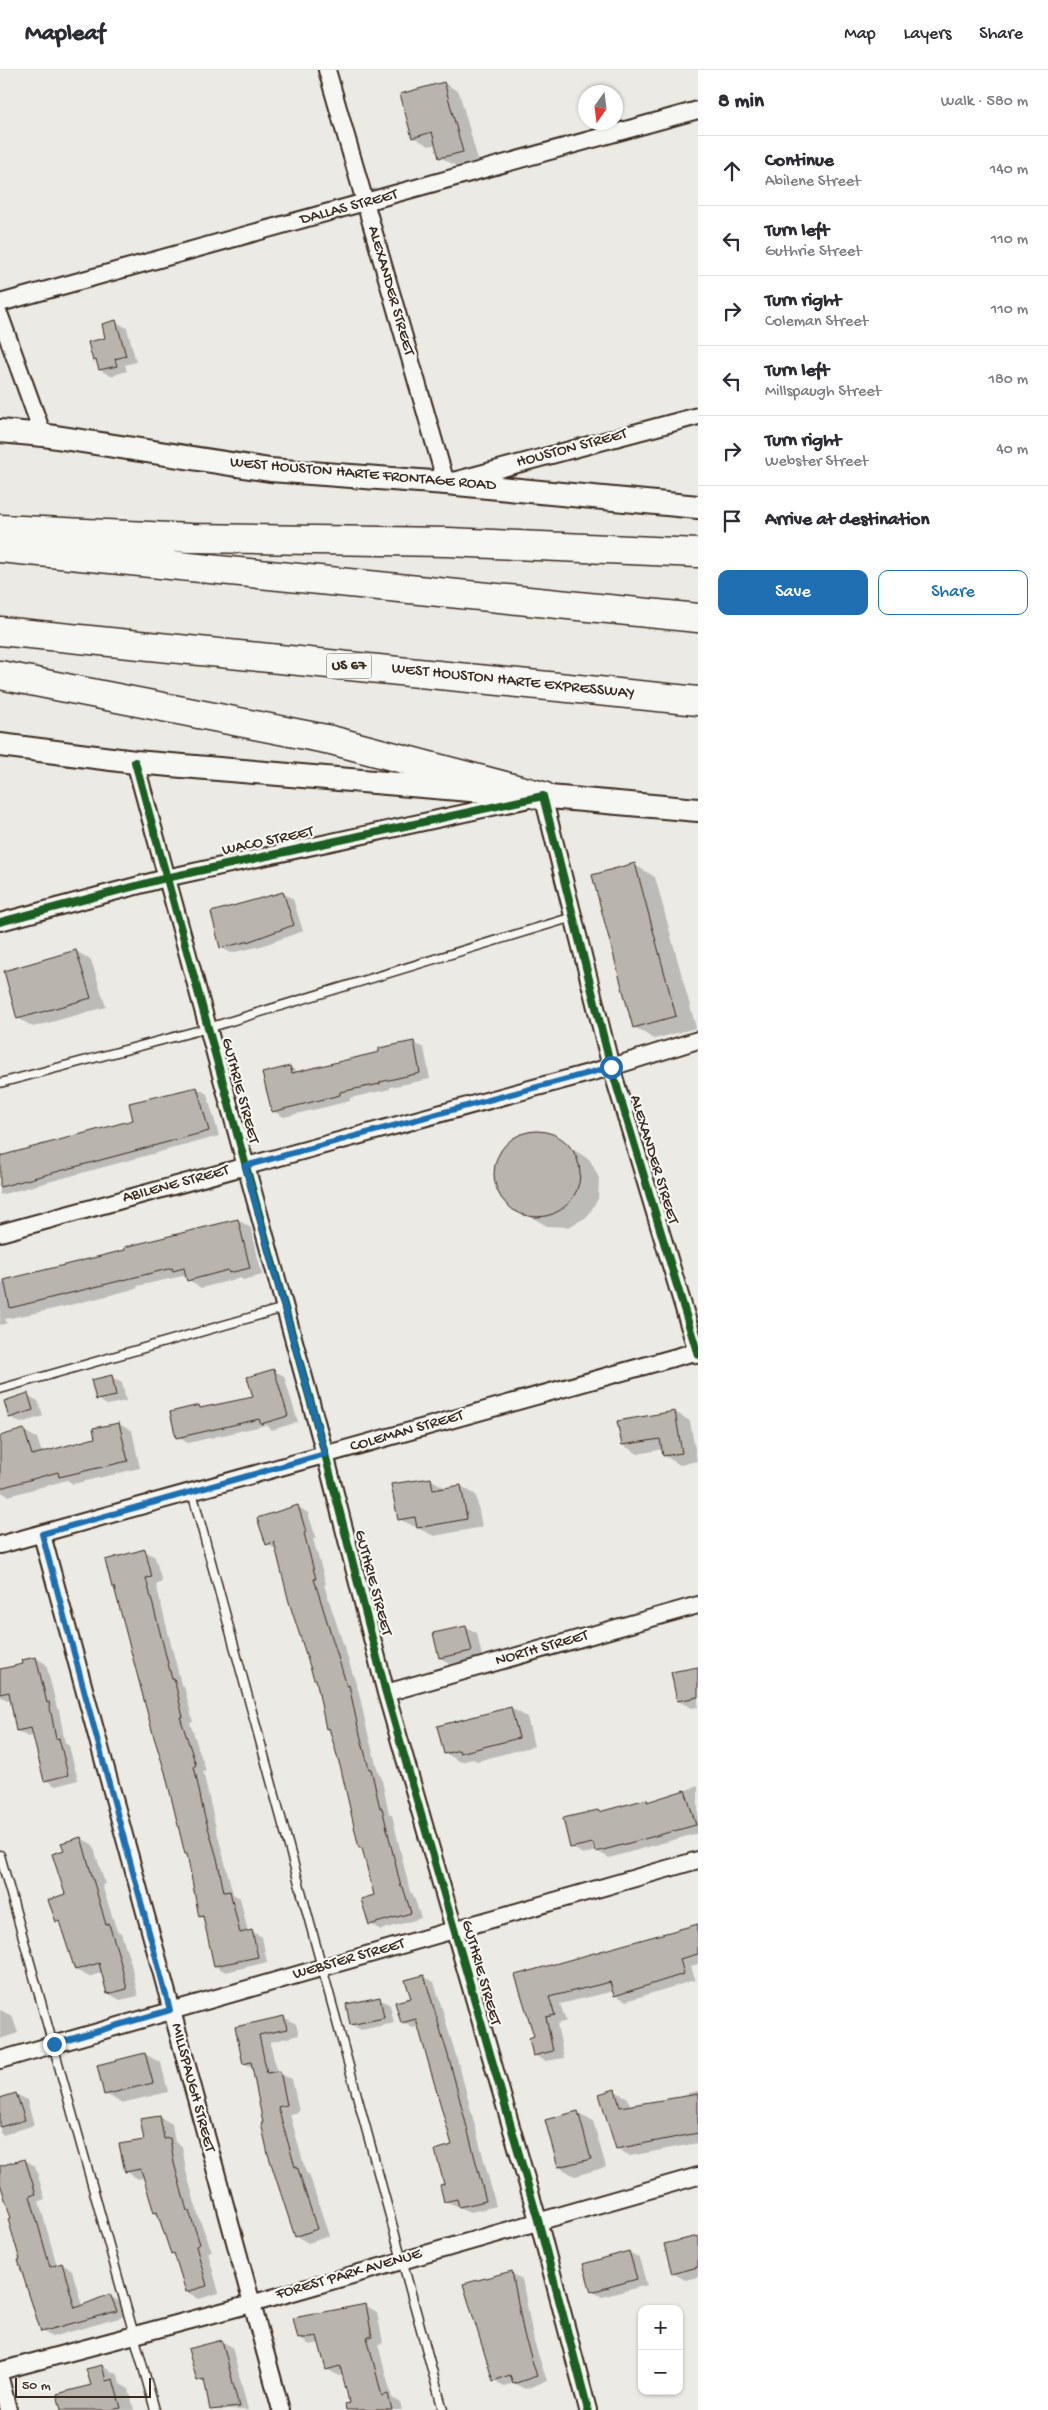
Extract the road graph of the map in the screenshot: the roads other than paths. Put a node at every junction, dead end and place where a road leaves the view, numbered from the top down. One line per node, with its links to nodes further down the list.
1 (327, 70): 3 (street, ALEXANDER STREET)
2 (698, 110): 3 (street, DALLAS STREET)
3 (364, 204): 4 (street, DALLAS STREET); 9 (street, ALEXANDER STREET)
4 (0, 304)
5 (0, 316): 8 (street)
6 (698, 416): 9 (street, HOUSTON STREET)
7 (0, 431): 8 (main road, WEST HOUSTON HARTE FRONTAGE ROAD)
8 (43, 435): 9 (main road, WEST HOUSTON HARTE FRONTAGE ROAD)
9 (446, 483): 10 (main road, WEST HOUSTON HARTE FRONTAGE ROAD)
10 (698, 507)
11 (0, 529): 13 (highway)
12 (0, 548): 14 (highway)
13 (698, 553)
14 (698, 618)
15 (0, 631): 17 (highway, WEST HOUSTON HARTE EXPRESSWAY / US 67)
16 (0, 675): 20 (highway)
17 (698, 701)
18 (0, 745): 19 (main road)
19 (136, 762): 20 (main road); 22 (street, GUTHRIE STREET)
20 (543, 796): 21 (main road); 22 (street, WACO STREET); 23 (street, ALEXANDER STREET)
21 (698, 810)
22 (166, 878): 24 (street, WACO STREET); 25 (street, GUTHRIE STREET)
23 (573, 917): 25 (lane); 27 (street, ALEXANDER STREET)
24 (0, 922)
25 (208, 1028): 28 (lane); 29 (street, GUTHRIE STREET)
26 (698, 1040): 27 (street, ABILENE STREET)
27 (611, 1067): 29 (street, ABILENE STREET); 32 (street, ALEXANDER STREET)
28 (0, 1083)
29 (245, 1166): 30 (street, ABILENE STREET); 31 (street, GUTHRIE STREET)
30 (0, 1233)
31 (284, 1308): 33 (lane); 34 (street, GUTHRIE STREET)
32 (698, 1352): 34 (street, COLEMAN STREET)
33 (0, 1389)
34 (325, 1454): 35 (street, COLEMAN STREET); 39 (street, GUTHRIE STREET)
35 (192, 1492): 36 (street, COLEMAN STREET); 43 (lane)
36 (42, 1534): 37 (street, COLEMAN STREET); 44 (street, MILLSPAUGH STREET)
37 (0, 1545)
38 (698, 1605): 39 (street, NORTH STREET)
39 (386, 1693): 42 (street, GUTHRIE STREET)
40 (0, 1855): 45 (lane)
41 (698, 1860): 42 (street, WEBSTER STREET)
42 (454, 1931): 43 (street, WEBSTER STREET); 48 (street, GUTHRIE STREET)
43 (322, 1968): 44 (street, WEBSTER STREET); 49 (lane)
44 (170, 2010): 45 (street, WEBSTER STREET); 50 (street, MILLSPAUGH STREET)
45 (54, 2044): 46 (street, WEBSTER STREET); 51 (lane)
46 (0, 2060)
47 (698, 2176): 48 (street, FOREST PARK AVENUE)
48 (538, 2220): 49 (street, FOREST PARK AVENUE); 58 (street, GUTHRIE STREET)
49 (402, 2260): 50 (street, FOREST PARK AVENUE); 57 (lane)
50 (251, 2304): 51 (street, FOREST PARK AVENUE); 56 (street, MILLSPAUGH STREET)
51 (134, 2335): 52 (street, FOREST PARK AVENUE); 55 (lane)
52 (0, 2371)
53 (0, 2378): 54 (street)
54 (8, 2410)
55 (155, 2410)
56 (281, 2410)
57 (443, 2410)
58 (588, 2410)

